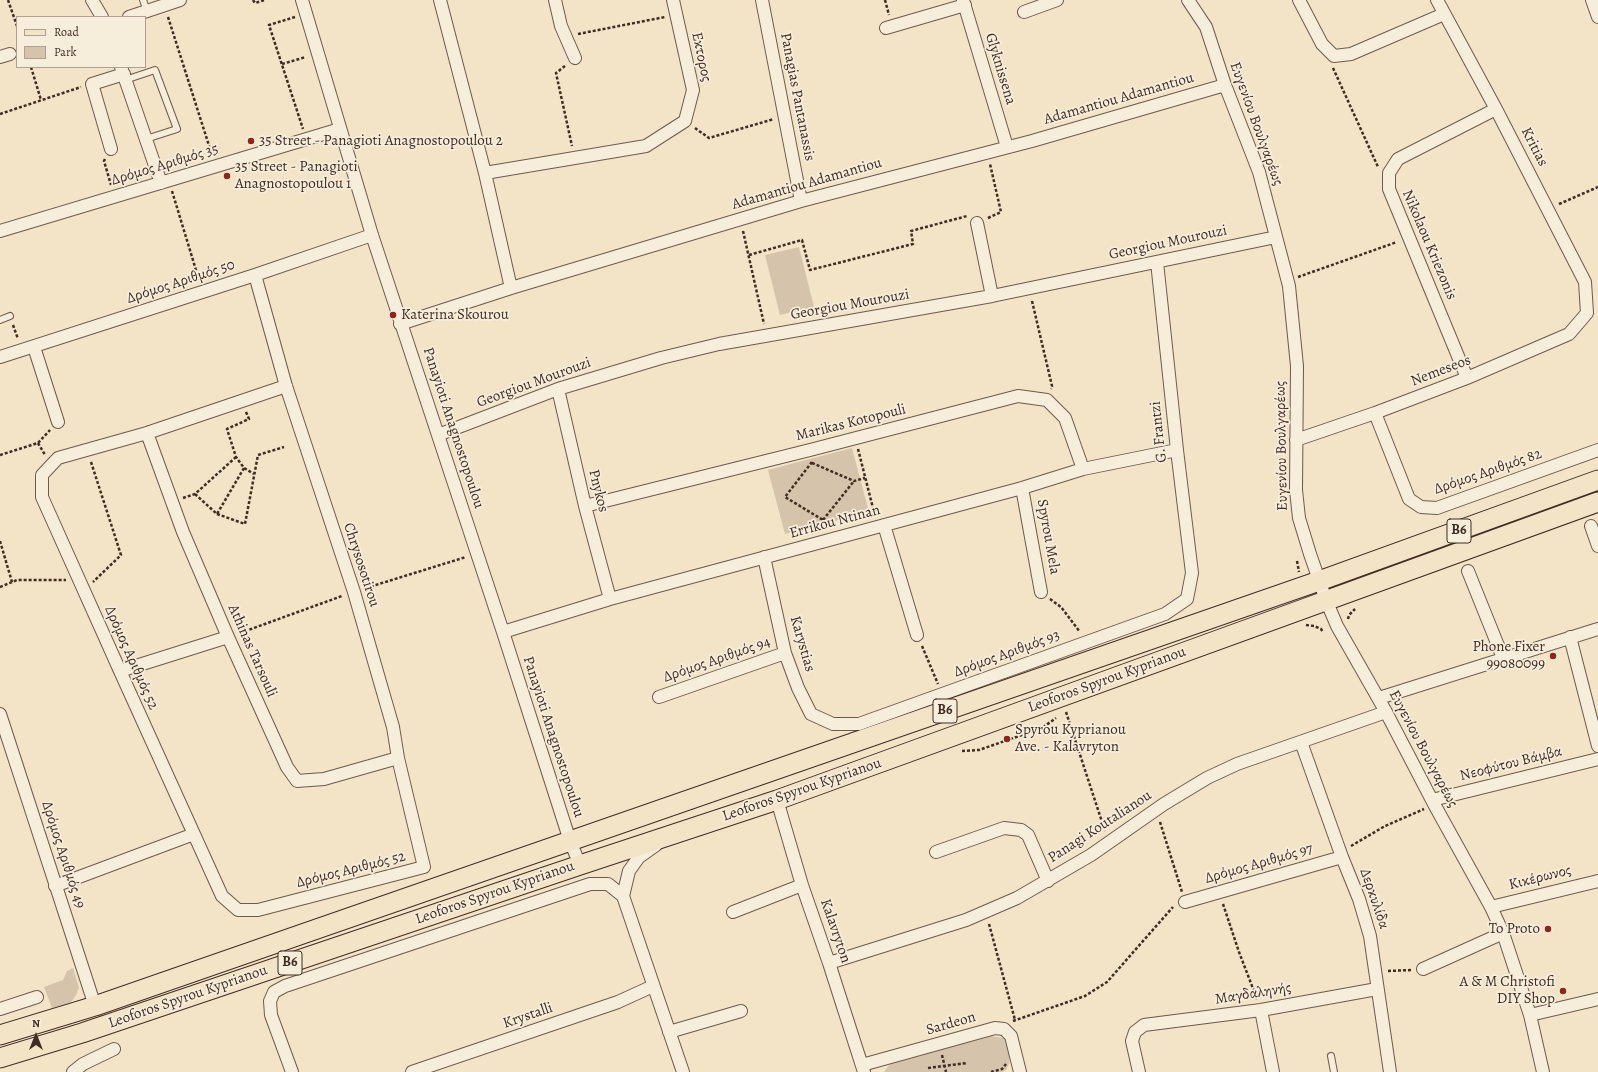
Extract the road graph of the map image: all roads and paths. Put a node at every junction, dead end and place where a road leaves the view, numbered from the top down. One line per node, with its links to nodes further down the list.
1 (8, 0): 26 (path)
2 (92, 0): 23 (street)
3 (180, 0): 17 (street)
4 (253, 0): 5 (path)
5 (265, 0)
6 (302, 0): 20 (street, Panayioti Anagnostopoulou)
7 (440, 0): 50 (street)
8 (555, 0): 28 (street)
9 (672, 0): 22 (street, Εκτορος)
10 (762, 0): 40 (street, Panagias Pantanassis)
11 (1057, 0): 19 (street)
12 (1188, 0): 36 (street, Ευγενίου Βουλγαρέως)
13 (1299, 0): 29 (street)
14 (1437, 0): 21 (street, Kritias)
15 (1592, 0): 25 (street)
16 (964, 3): 27 (street); 45 (street, Glyknissena)
17 (165, 5): 18 (street); 49 (path)
18 (145, 6): 24 (street)
19 (1024, 12)
20 (306, 14): 30 (street, Panayioti Anagnostopoulou); 32 (path)
21 (1444, 14): 29 (street); 38 (street, Kritias)
22 (676, 15): 28 (path); 41 (street, Εκτορος)
23 (101, 16)
24 (130, 16)
25 (1598, 17)
26 (16, 23)
27 (886, 28)
28 (566, 36): 31 (street)
29 (1322, 44): 53 (path)
30 (317, 53): 32 (path); 42 (street, Panayioti Anagnostopoulou)
31 (575, 58): 48 (path)
32 (282, 64): 44 (path)
33 (31, 68): 37 (path)
34 (123, 73): 35 (street); 43 (street); 43 (lane)
35 (92, 84): 37 (path); 46 (street)
36 (1225, 85): 45 (street, Adamantiou Adamantiou); 61 (street, Ευγενίου Βουλγαρέως)
37 (42, 100): 39 (path)
38 (1496, 109): 53 (street, Nikolaou Kriezonis); 56 (street, Kritias)
39 (0, 114)
40 (784, 116): 41 (path); 55 (street, Panagias Pantanassis)
41 (685, 120): 48 (street)
42 (340, 129): 44 (street, Δρόμος Αριθμός 35); 60 (street, Panayioti Anagnostopoulou)
43 (146, 138): 51 (street)
44 (306, 139): 49 (street, Δρόμος Αριθμός 35)
45 (1007, 147): 47 (street, Adamantiou Adamantiou)
46 (111, 150): 54 (path)
47 (988, 152): 55 (street, Adamantiou Adamantiou); 58 (path)
48 (575, 158): 50 (street)
49 (216, 166): 51 (street, Δρόμος Αριθμός 35)
50 (484, 173): 67 (street)
51 (165, 181): 54 (street, Δρόμος Αριθμός 35); 69 (path)
52 (1598, 186): 56 (path)
53 (1389, 189): 62 (street, Nikolaou Kriezonis)
54 (114, 197): 59 (street, Δρόμος Αριθμός 35)
55 (801, 201): 57 (street, Adamantiou Adamantiou)
56 (1548, 209): 71 (street, Kritias)
57 (741, 219): 63 (path); 67 (street, Adamantiou Adamantiou)
58 (978, 223): 63 (path); 70 (street)
59 (0, 231)
60 (372, 235): 65 (street, Δρόμος Αριθμός 50); 74 (street, Panayioti Anagnostopoulou)
61 (1276, 237): 64 (street, Georgiou Mourouzi); 66 (street, Ευγενίου Βουλγαρέως)
62 (1409, 238): 66 (path); 79 (street, Nikolaou Kriezonis)
63 (749, 255): 75 (path)
64 (1157, 262): 68 (street, Georgiou Mourouzi); 92 (street, G. Frantzi)
65 (255, 275): 69 (street, Δρόμος Αριθμός 50); 80 (street, Chrysosotirou)
66 (1288, 280): 89 (street, Ευγενίου Βουλγαρέως)
67 (511, 288): 74 (street, Adamantiou Adamantiou)
68 (1029, 288): 70 (street, Georgiou Mourouzi); 82 (path)
69 (203, 292): 76 (street, Δρόμος Αριθμός 50)
70 (992, 296): 75 (street, Georgiou Mourouzi)
71 (1587, 313): 79 (street, Nemeseos)
72 (10, 316): 73 (lane); 77 (path)
73 (0, 320)
74 (400, 324): 87 (street, Panayioti Anagnostopoulou)
75 (766, 336): 81 (street, Georgiou Mourouzi)
76 (34, 347): 77 (street, Δρόμος Αριθμός 50); 85 (street)
77 (22, 350): 78 (street, Δρόμος Αριθμός 50)
78 (0, 357)
79 (1467, 378): 84 (street, Nemeseos)
80 (286, 386): 86 (street, Δρόμος Αριθμός 52); 145 (street, Chrysosotirou)
81 (558, 389): 87 (street, Georgiou Mourouzi); 106 (street, Pnykos)
82 (1048, 400): 88 (street, Marikas Kotopouli); 97 (street)
83 (246, 410): 95 (path)
84 (1375, 413): 89 (street, Nemeseos); 93 (street, Δρόμος Αριθμός 82)
85 (58, 422): 94 (path)
86 (147, 433): 91 (street, Δρόμος Αριθμός 52); 129 (street, Athinas Tarsouli)
87 (438, 435): 126 (street, Panayioti Anagnostopoulou)
88 (855, 439): 99 (path); 106 (street, Marikas Kotopouli)
89 (1296, 440): 114 (street, Ευγενίου Βουλγαρέως)
90 (284, 447): 98 (path)
91 (87, 450): 116 (path); 116 (street, Δρόμος Αριθμός 52)
92 (1177, 450): 97 (street, Errikou Ntinan); 120 (street, G. Frantzi)
93 (1598, 450)
94 (0, 456)
95 (236, 458): 96 (path); 103 (path)
96 (244, 468): 98 (path); 107 (path)
97 (1083, 469): 102 (street, Errikou Ntinan)
98 (254, 474): 107 (path)
99 (865, 478): 101 (path); 108 (path)
100 (1598, 480): 114 (main road, Leoforos Spyrou Kyprianou / B6)
101 (854, 481): 101 (path)
102 (1022, 488): 108 (street, Errikou Ntinan); 118 (street, Spyrou Mela)
103 (195, 494): 104 (path); 107 (path)
104 (178, 500)
105 (1598, 502): 121 (main road, Leoforos Spyrou Kyprianou / B6)
106 (585, 506): 119 (street, Pnykos)
107 (216, 514)
108 (881, 526): 112 (street, Errikou Ntinan); 128 (street)
109 (1591, 526): 111 (street)
110 (0, 541): 115 (path)
111 (1598, 546)
112 (764, 557): 119 (street, Errikou Ntinan); 132 (street, Karystias)
113 (1468, 571): 133 (street)
114 (1319, 581): 121 (street, Ευγενίου Βουλγαρέως); 152 (main road, Leoforos Spyrou Kyprianou / B6)
115 (12, 582): 116 (path); 117 (path)
116 (81, 585): 134 (street, Δρόμος Αριθμός 52)
117 (0, 587)
118 (1041, 592): 131 (path)
119 (610, 599): 126 (street, Errikou Ntinan)
120 (1187, 599): 131 (street, Δρόμος Αριθμός 93)
121 (1326, 600): 137 (main road, Leoforos Spyrou Kyprianou / B6); 138 (street, Ευγενίου Βουλγαρέως)
122 (1358, 607): 123 (path)
123 (1348, 622)
124 (1302, 627): 127 (path)
125 (1598, 629): 130 (street)
126 (503, 632): 152 (street, Panayioti Anagnostopoulou)
127 (1323, 632)
128 (917, 635): 135 (path)
129 (228, 637): 134 (street); 145 (street, Athinas Tarsouli)
130 (1570, 637): 133 (street); 144 (street)
131 (1087, 642): 135 (street, Δρόμος Αριθμός 93)
132 (786, 653): 136 (street, Δρόμος Αριθμός 94); 141 (street, Karystias)
133 (1503, 658): 138 (street)
134 (120, 671): 150 (street, Δρόμος Αριθμός 52)
135 (942, 694): 141 (street, Δρόμος Αριθμός 93)
136 (659, 697)
137 (1061, 697): 147 (main road, Leoforos Spyrou Kyprianou / B6); 153 (path)
138 (1379, 698): 139 (street, Ευγενίου Βουλγαρέως)
139 (1386, 712): 143 (street, Panagi Koutalianou); 148 (street, Ευγενίου Βουλγαρέως)
140 (0, 714): 142 (street, Δρόμος Αριθμός 49)
141 (833, 724)
142 (2, 728): 161 (street, Δρόμος Αριθμός 49)
143 (1301, 742): 149 (street, Panagi Koutalianou); 155 (street, Δερκυλίδα)
144 (1598, 746)
145 (398, 758): 157 (street, Chrysosotirou)
146 (1598, 759): 148 (street, Νεοφύτου Βάμβα)
147 (777, 800): 151 (main road, Leoforos Spyrou Kyprianou / B6); 160 (street, Kalavryton)
148 (1433, 802): 155 (path); 165 (street, Ευγενίου Βουλγαρέως)
149 (1156, 810): 153 (street, Panagi Koutalianou); 164 (path)
150 (194, 834): 157 (street, Δρόμος Αριθμός 52); 161 (street)
151 (670, 835): 156 (main road, Leoforos Spyrou Kyprianou / B6); 163 (street)
152 (570, 841): 156 (street, Panayioti Anagnostopoulou); 176 (main road, Leoforos Spyrou Kyprianou / B6)
153 (1108, 843): 158 (street, Panagi Koutalianou)
154 (936, 852): 158 (street)
155 (1341, 855): 162 (street, Δρόμος Αριθμός 97); 171 (street, Δερκυλίδα)
156 (580, 865): 188 (main road, Leoforos Spyrou Kyprianou / B6)
157 (424, 867)
158 (1048, 881): 167 (street, Panagi Koutalianou)
159 (1598, 881): 165 (street, Κικέρωνος)
160 (802, 885): 166 (street); 169 (street, Kalavryton)
161 (55, 886): 176 (street, Δρόμος Αριθμός 49)
162 (1220, 892): 164 (street, Δρόμος Αριθμός 97); 178 (path)
163 (623, 896): 172 (street); 195 (street)
164 (1185, 902): 181 (path)
165 (1490, 907): 168 (street, Ευγενίου Βουλγαρέως)
166 (733, 912)
167 (986, 912): 169 (street, Panagi Koutalianou); 181 (path)
168 (1503, 933): 170 (street); 180 (street, Ευγενίου Βουλγαρέως)
169 (829, 963): 193 (street, Kalavryton)
170 (1423, 969): 171 (path)
171 (1375, 972): 173 (street, Δερκυλίδα)
172 (653, 986): 183 (street); 196 (street, Krystalli)
173 (1377, 989): 178 (street, Μαγδαληνής); 204 (street, Δερκυλίδα)
174 (37, 997): 177 (street)
175 (1598, 999): 180 (street)
176 (95, 1006): 184 (main road, Leoforos Spyrou Kyprianou / B6)
177 (0, 1009)
178 (1261, 1010): 201 (street, Μαγδαληνής); 202 (street)
179 (741, 1011): 183 (street)
180 (1530, 1016): 205 (street, Ευγενίου Βουλγαρέως)
181 (1015, 1020): 182 (path)
182 (1004, 1029): 193 (street, Sardeon); 200 (street)
183 (669, 1032): 197 (street)
184 (0, 1035)
185 (114, 1049): 194 (street)
186 (948, 1052): 191 (path)
187 (1331, 1056): 203 (lane)
188 (0, 1058)
189 (1007, 1058): 199 (path)
190 (967, 1063): 191 (path)
191 (944, 1066): 192 (path); 198 (path)
192 (928, 1068)
193 (863, 1069)
194 (73, 1072)
195 (292, 1072)
196 (412, 1072)
197 (683, 1072)
198 (946, 1072)
199 (991, 1072)
200 (1020, 1072)
201 (1139, 1072)
202 (1273, 1072)
203 (1334, 1072)
204 (1390, 1072)
205 (1543, 1072)

